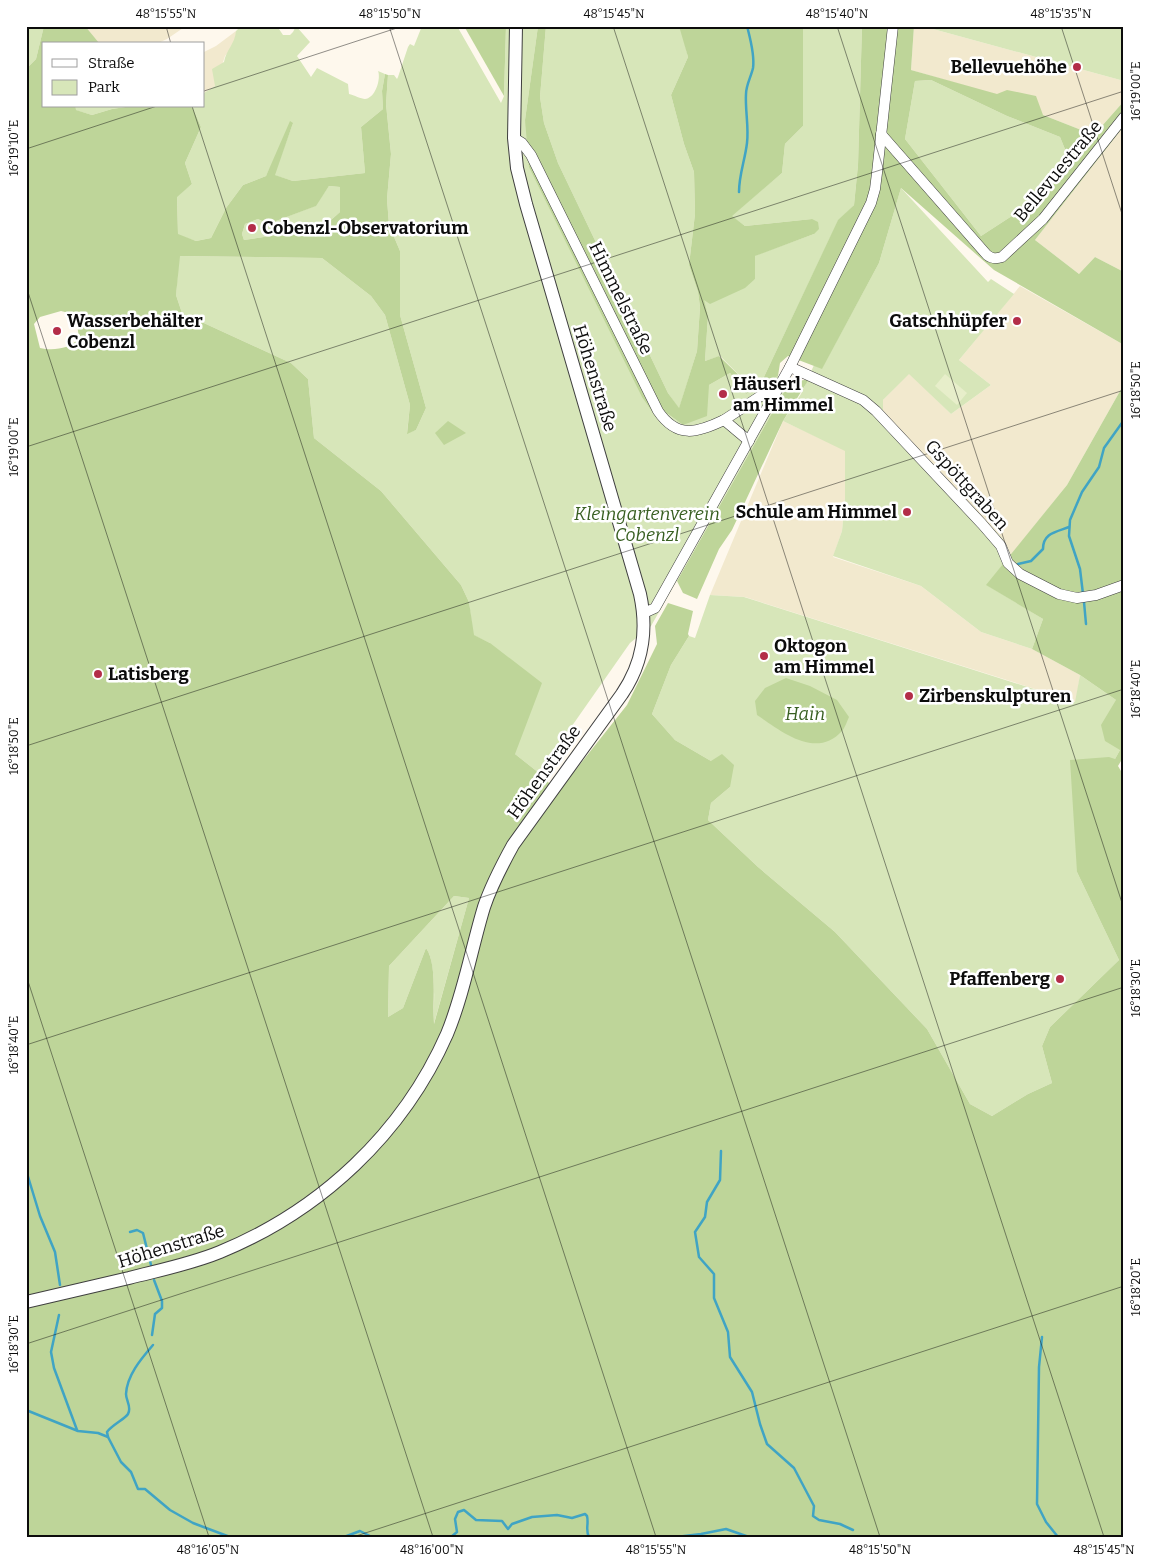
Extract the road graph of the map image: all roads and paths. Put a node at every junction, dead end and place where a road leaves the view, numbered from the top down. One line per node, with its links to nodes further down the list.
1 (516, 26): 5 (street, Höhenstraße)
2 (893, 26): 4 (street, Himmelstraße)
3 (1124, 117): 4 (street, Bellevuestraße)
4 (880, 134): 6 (street, Himmelstraße)
5 (514, 138): 8 (street, Himmelstraße); 11 (street, Höhenstraße)
6 (790, 367): 7 (street, Himmelstraße); 10 (street, Gspöttgraben)
7 (780, 382): 8 (street, Himmelstraße); 9 (street, Himmelstraße)
8 (724, 420): 9 (street)
9 (749, 441): 11 (street, Himmelstraße)
10 (1124, 586)
11 (644, 613): 12 (street, Höhenstraße)
12 (26, 1302)

